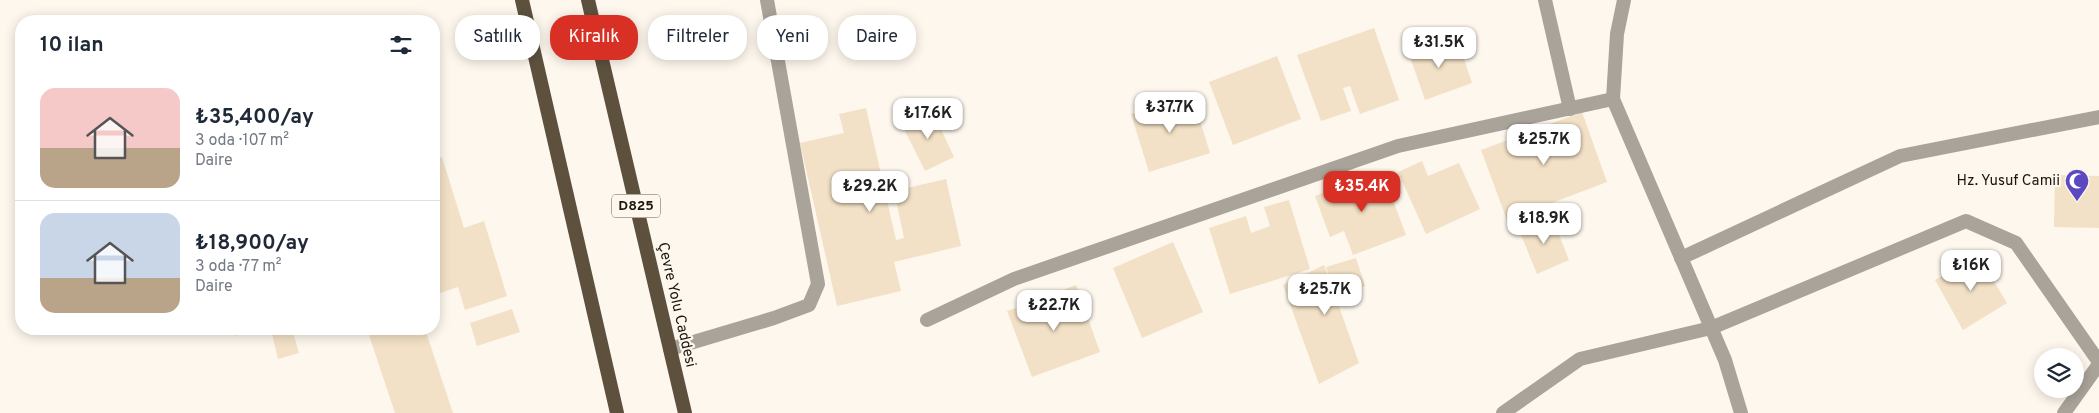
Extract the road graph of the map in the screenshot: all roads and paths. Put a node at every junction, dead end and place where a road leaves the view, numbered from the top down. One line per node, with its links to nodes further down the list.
1 (522, 0): 15 (highway)
2 (588, 0): 12 (highway, Çevre Yolu Caddesi / D825)
3 (767, 0): 12 (street)
4 (1545, 0): 7 (street)
5 (1624, 0): 6 (street)
6 (1613, 99): 7 (street); 9 (street)
7 (1570, 109): 10 (street)
8 (2099, 117): 9 (street)
9 (1681, 258): 11 (street)
10 (927, 320)
11 (1711, 328): 13 (street); 17 (street); 18 (street)
12 (670, 349): 16 (highway, Çevre Yolu Caddesi / D825)
13 (2099, 363): 14 (street)
14 (2065, 412)
15 (617, 413)
16 (685, 413)
17 (1503, 413)
18 (1740, 413)

